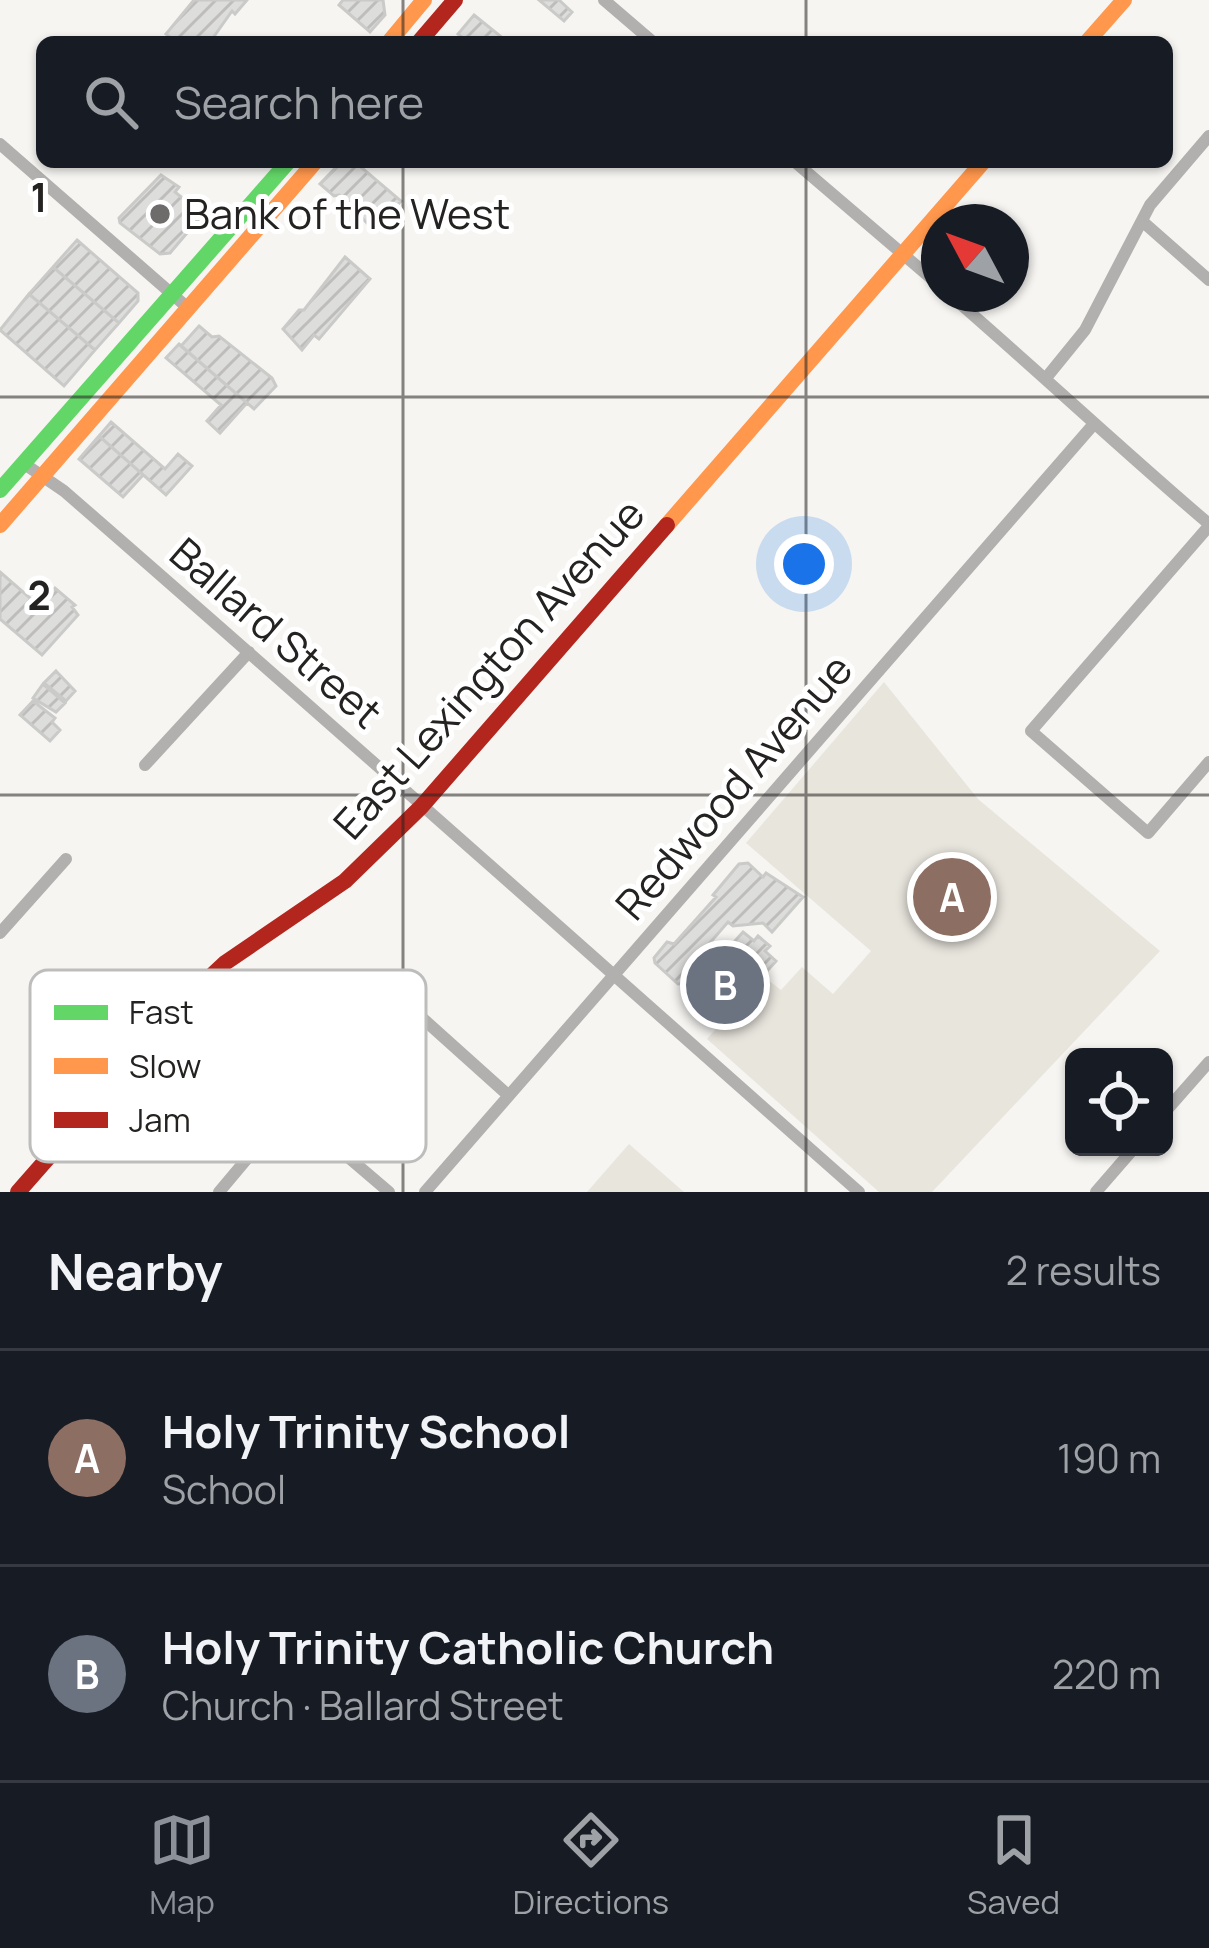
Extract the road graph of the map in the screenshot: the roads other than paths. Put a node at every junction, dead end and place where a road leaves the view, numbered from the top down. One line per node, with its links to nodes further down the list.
1 (454, 0): 5 (street)
2 (604, 0): 8 (street)
3 (1124, 0): 9 (street)
4 (418, 2): 5 (street); 6 (street)
5 (437, 22): 7 (street)
6 (393, 36)
7 (424, 36)
8 (646, 36)
9 (1093, 36)
10 (1209, 136): 16 (street)
11 (0, 144): 20 (street)
12 (283, 168): 20 (street)
13 (310, 168): 21 (street)
14 (801, 168): 17 (street)
15 (978, 168): 17 (street, East Lexington Avenue)
16 (1142, 221): 19 (street); 23 (street)
17 (904, 254): 18 (street); 33 (street, East Lexington Avenue)
18 (921, 269)
19 (1209, 280)
20 (170, 292): 21 (street); 25 (street)
21 (188, 308): 26 (street)
22 (971, 312): 23 (street)
23 (1046, 378): 24 (street)
24 (1093, 425): 29 (street); 37 (street, Redwood Avenue)
25 (23, 464): 26 (street, Ballard Street); 27 (street)
26 (42, 476): 28 (street); 30 (street, Ballard Street)
27 (0, 490)
28 (0, 525)
29 (1209, 525): 31 (street)
30 (249, 652): 32 (street); 33 (street, Ballard Street)
31 (1209, 762)
32 (145, 765)
33 (421, 807): 36 (street, East Lexington Avenue); 37 (street, Ballard Street)
34 (66, 859): 35 (street)
35 (0, 932)
36 (218, 970)
37 (613, 977): 40 (street, Redwood Avenue); 50 (street, Ballard Street)
38 (426, 1021): 40 (street)
39 (1209, 1062): 41 (street)
40 (508, 1094): 49 (street, Redwood Avenue)
41 (1173, 1103)
42 (1127, 1156): 51 (street)
43 (44, 1162): 46 (street, East Lexington Avenue)
44 (244, 1162): 47 (street)
45 (354, 1162): 48 (street)
46 (18, 1192)
47 (219, 1192)
48 (389, 1192)
49 (425, 1192)
50 (859, 1192)
51 (1096, 1192)

